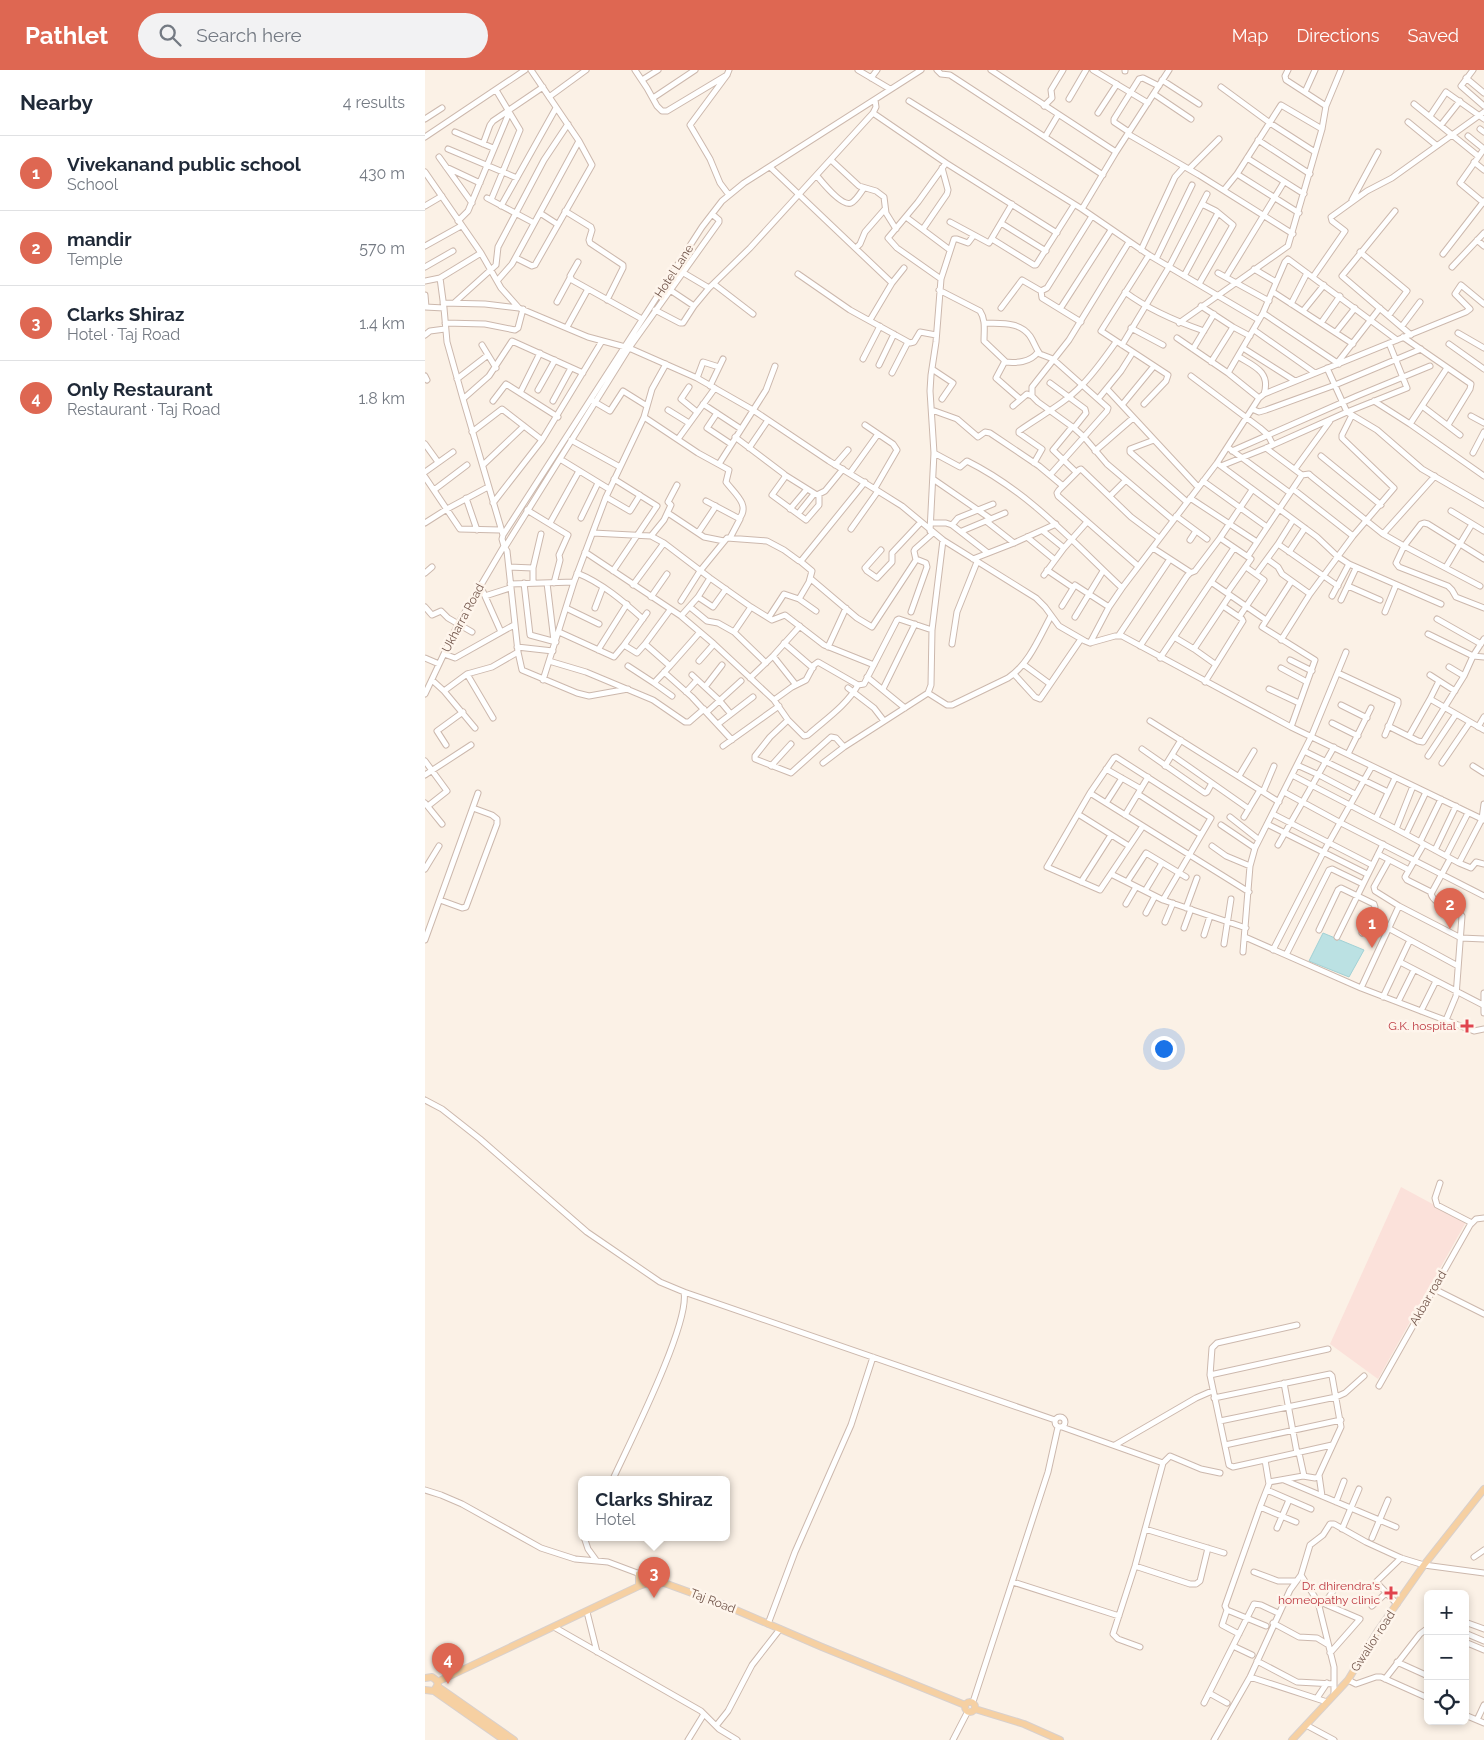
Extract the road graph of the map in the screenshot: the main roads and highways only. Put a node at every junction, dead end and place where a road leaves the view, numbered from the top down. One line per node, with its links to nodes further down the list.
1 (1484, 1489): 10 (main road, Gwalior road)
2 (639, 1574): 3 (main road)
3 (639, 1586): 5 (main road); 9 (main road, Taj Road)
4 (426, 1675): 5 (main road)
5 (436, 1686): 6 (main road); 7 (main road); 8 (main road)
6 (425, 1690)
7 (504, 1740)
8 (515, 1740)
9 (1060, 1740)
10 (1292, 1740)

